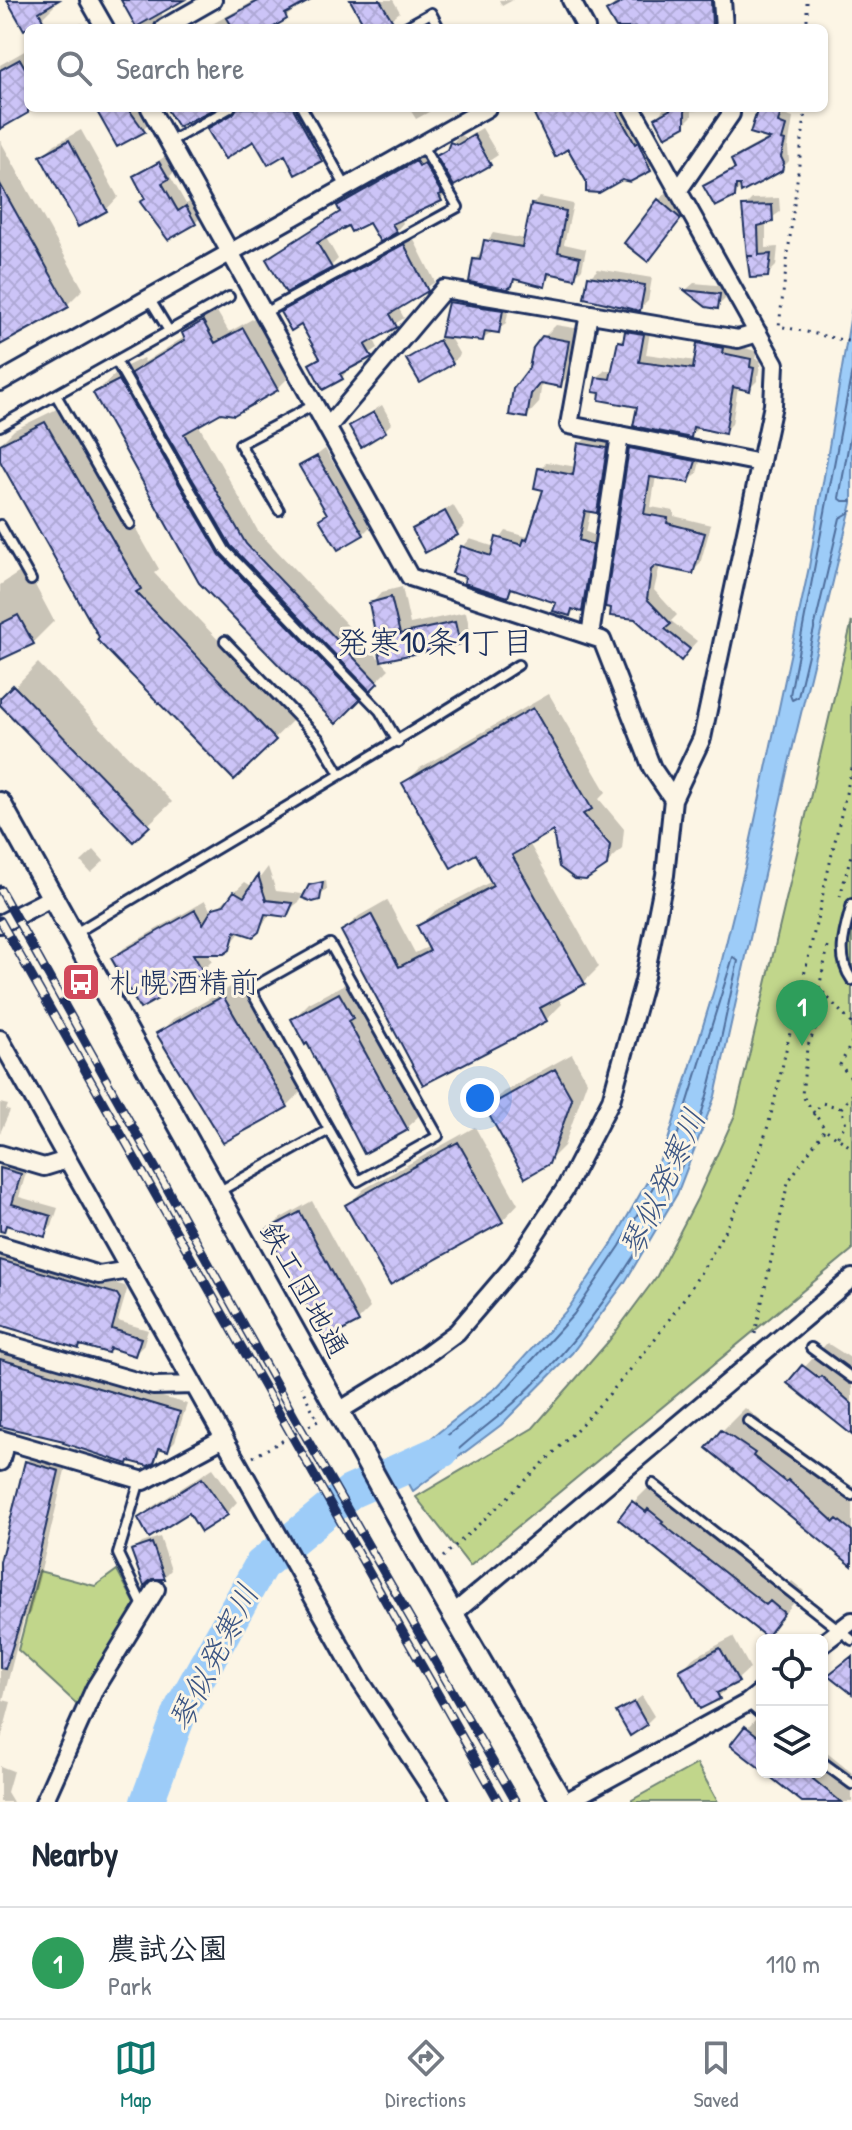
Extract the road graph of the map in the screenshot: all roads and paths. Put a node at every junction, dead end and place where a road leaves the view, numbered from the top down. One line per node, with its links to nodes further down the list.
1 (89, 0): 6 (street)
2 (213, 0): 7 (street)
3 (571, 0): 10 (street)
4 (722, 0): 11 (street)
5 (807, 0): 12 (path)
6 (103, 24)
7 (171, 24)
8 (411, 24): 9 (lane)
9 (437, 24)
10 (584, 24)
11 (724, 24)
12 (807, 24)
13 (152, 112): 20 (street)
14 (223, 112): 20 (lane)
15 (304, 112): 22 (lane)
16 (479, 112): 21 (street)
17 (634, 112): 23 (street)
18 (731, 112): 23 (street)
19 (806, 112): 31 (path)
20 (169, 142): 24 (street)
21 (421, 144): 22 (street); 27 (lane)
22 (346, 187): 24 (street)
23 (678, 191): 30 (street)
24 (229, 251): 25 (street); 27 (street)
25 (149, 297): 29 (lane); 33 (street)
26 (229, 297): 29 (lane)
27 (264, 313): 35 (street)
28 (589, 314): 30 (street); 37 (street); 38 (street)
29 (169, 331): 32 (lane)
30 (758, 333): 39 (street)
31 (852, 342)
32 (116, 361): 34 (lane); 47 (lane)
33 (0, 382)
34 (56, 395): 36 (lane); 41 (lane)
35 (314, 404): 37 (street); 40 (lane)
36 (0, 426)
37 (327, 428): 44 (street)
38 (620, 435): 39 (street); 44 (street)
39 (761, 463): 50 (street)
40 (279, 510)
41 (130, 524)
42 (0, 525): 43 (lane)
43 (31, 580)
44 (590, 636): 50 (street)
45 (225, 641): 49 (lane)
46 (518, 665): 47 (lane)
47 (398, 742): 49 (lane)
48 (852, 768): 89 (path)
49 (340, 774): 55 (lane)
50 (673, 799): 80 (street)
51 (0, 803): 52 (street, 鉄工団地通)
52 (53, 897): 54 (street); 55 (street, 鉄工団地通)
53 (852, 904): 56 (lane)
54 (0, 924)
55 (73, 934): 70 (street, 鉄工団地通)
56 (852, 980)
57 (852, 1024): 63 (path)
58 (0, 1039): 69 (street)
59 (852, 1042): 60 (path)
60 (852, 1079)
61 (852, 1095): 62 (path)
62 (841, 1108): 63 (path); 66 (path)
63 (813, 1115): 64 (path)
64 (825, 1129): 66 (path); 74 (path)
65 (329, 1130): 65 (lane); 70 (lane)
66 (836, 1138): 67 (path)
67 (852, 1148)
68 (0, 1154): 69 (street)
69 (67, 1160): 72 (street)
70 (217, 1193): 80 (street, 鉄工団地通)
71 (0, 1245): 72 (street)
72 (129, 1270): 79 (street)
73 (852, 1278): 92 (street)
74 (755, 1334)
75 (0, 1342): 79 (street)
76 (811, 1348): 77 (lane)
77 (852, 1378)
78 (304, 1380): 84 (path)
79 (194, 1385): 82 (street)
80 (343, 1418): 92 (street, 鉄工団地通)
81 (748, 1421): 88 (lane)
82 (224, 1438): 86 (street); 101 (street)
83 (3, 1440): 85 (street); 86 (street)
84 (251, 1458)
85 (0, 1462)
86 (140, 1479): 91 (lane)
87 (653, 1484): 93 (lane)
88 (852, 1495)
89 (443, 1557)
90 (156, 1589): 91 (street)
91 (145, 1608): 100 (street)
92 (454, 1613): 102 (street, 鉄工団地通)
93 (848, 1630): 94 (street)
94 (828, 1641)
95 (756, 1696): 96 (street)
96 (747, 1703): 97 (lane); 102 (street)
97 (756, 1710)
98 (828, 1766): 99 (lane)
99 (852, 1784)
100 (44, 1802)
101 (440, 1802)
102 (564, 1802)

